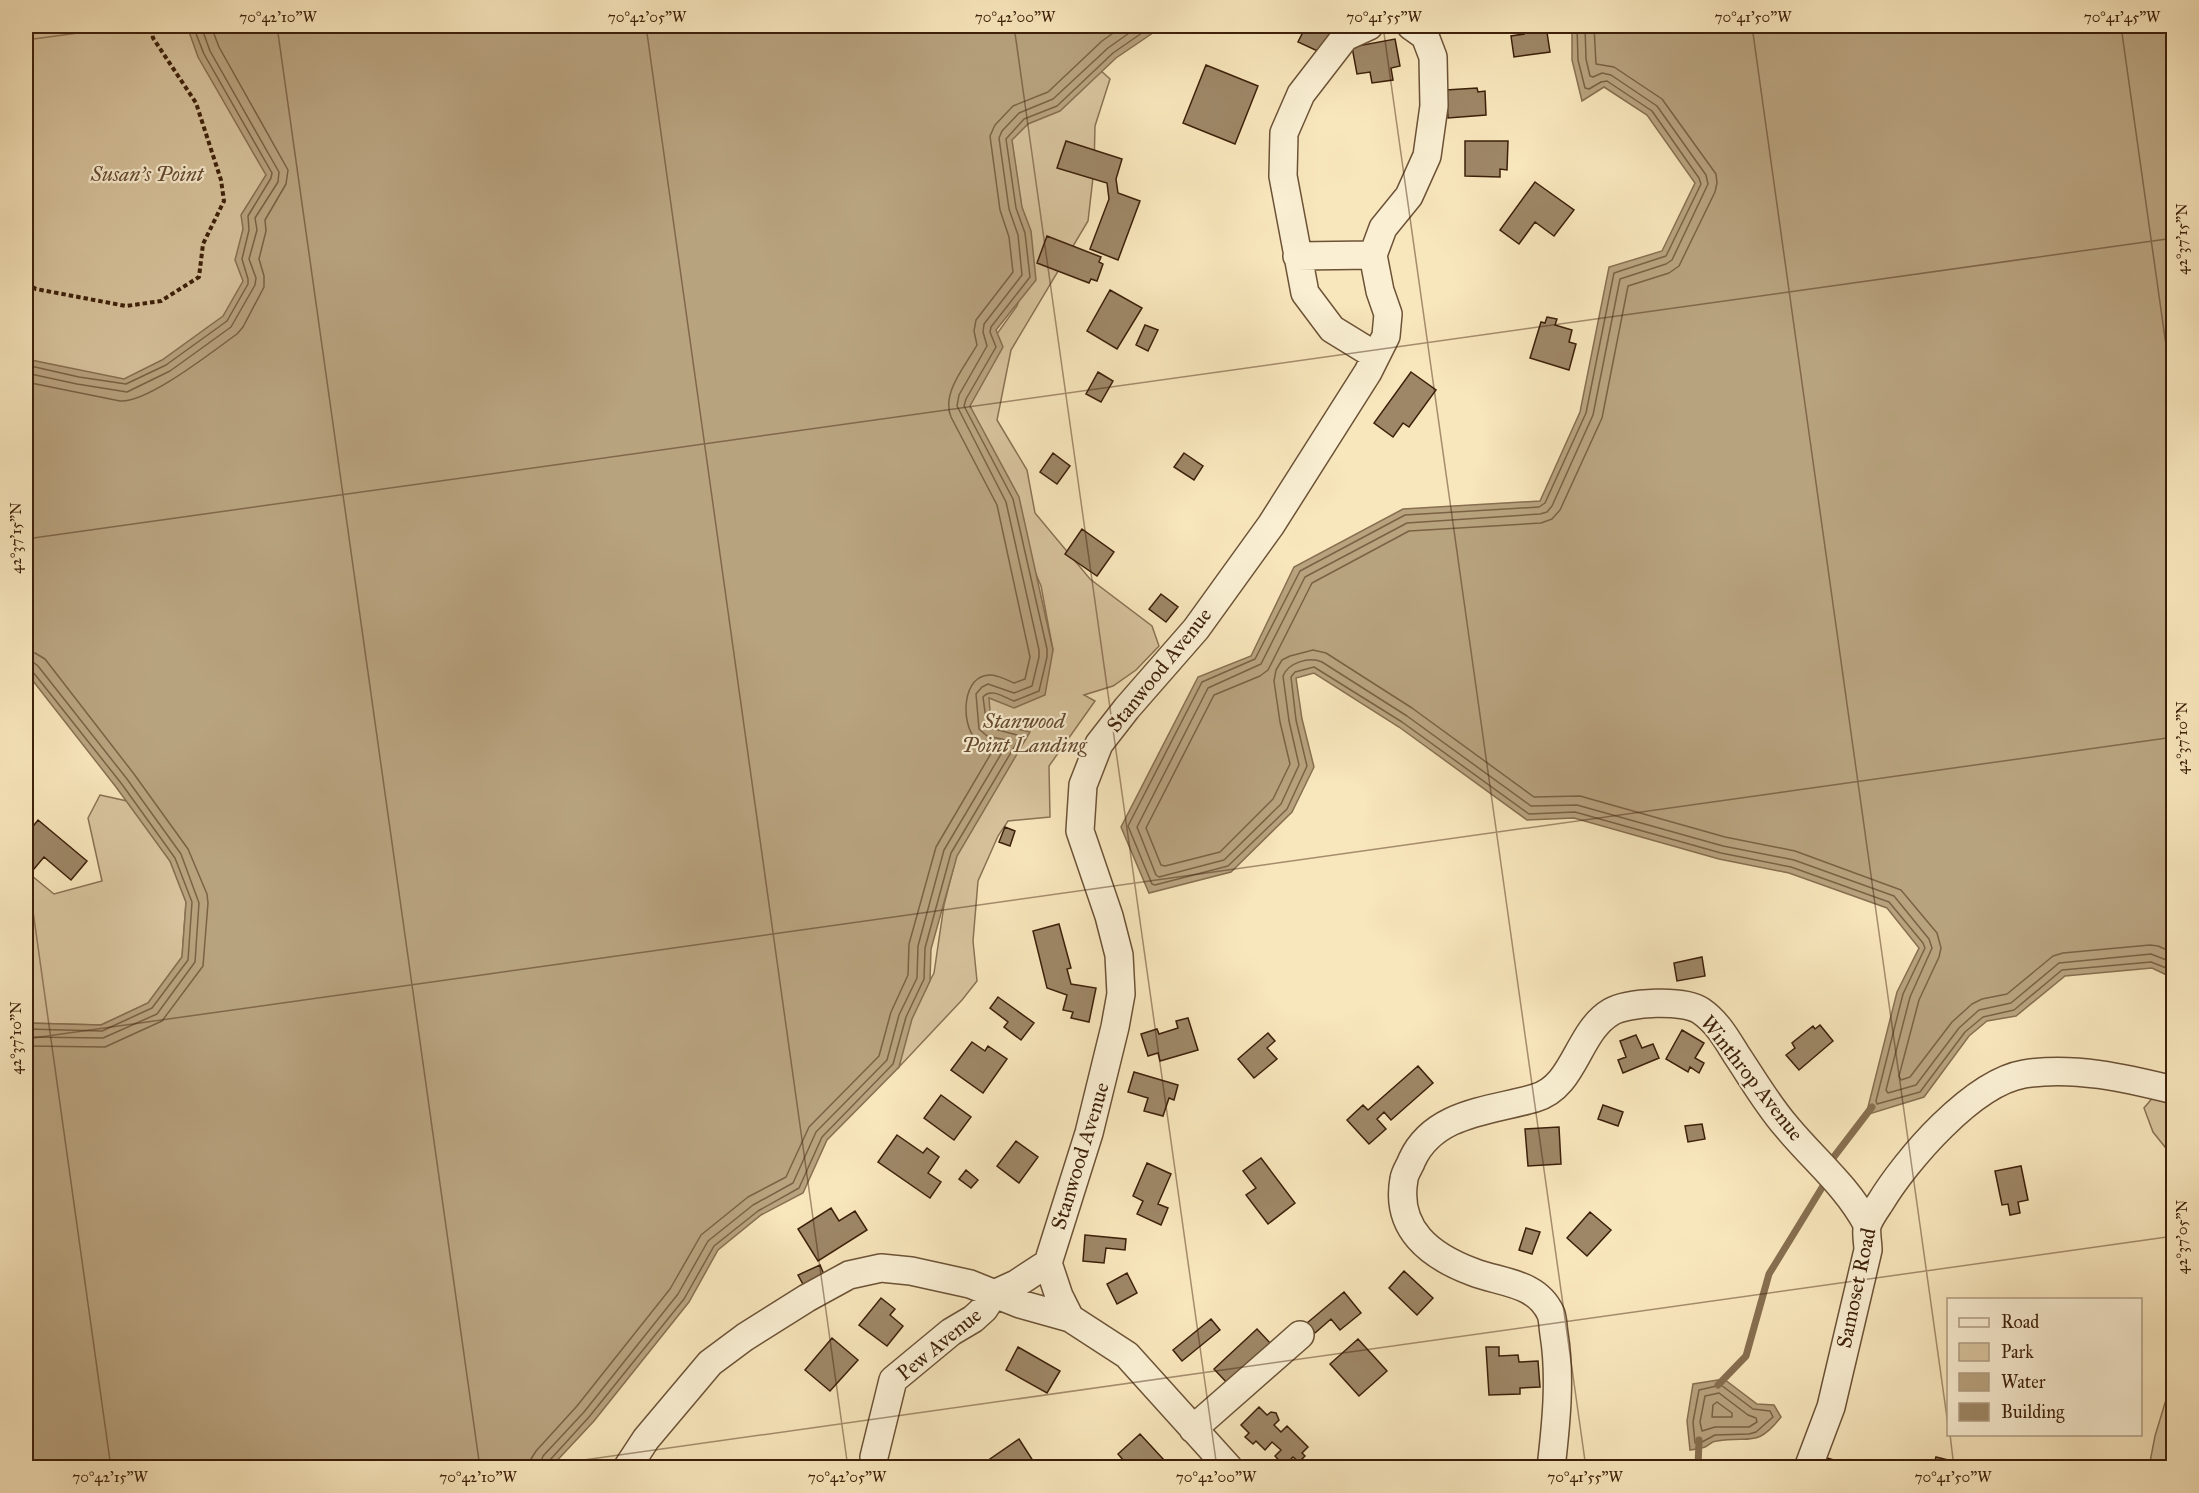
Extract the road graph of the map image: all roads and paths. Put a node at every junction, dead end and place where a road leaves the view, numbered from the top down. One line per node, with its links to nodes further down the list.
1 (151, 26): 6 (path)
2 (1369, 26): 5 (street)
3 (1411, 26): 4 (street)
4 (1373, 255): 5 (street); 7 (street, Stanwood Avenue)
5 (1297, 256): 7 (street)
6 (26, 283)
7 (1376, 356): 10 (street, Stanwood Avenue)
8 (2174, 1090): 9 (street, Samoset Road)
9 (1867, 1224): 18 (street, Winthrop Avenue); 19 (street, Samoset Road)
10 (1048, 1263): 11 (street); 12 (street)
11 (994, 1293): 12 (street); 15 (street); 16 (street, Pew Avenue)
12 (1070, 1318): 14 (street)
13 (1300, 1335): 14 (street)
14 (1193, 1429): 17 (street)
15 (627, 1467)
16 (874, 1467)
17 (1229, 1467)
18 (1551, 1467)
19 (1808, 1467)

